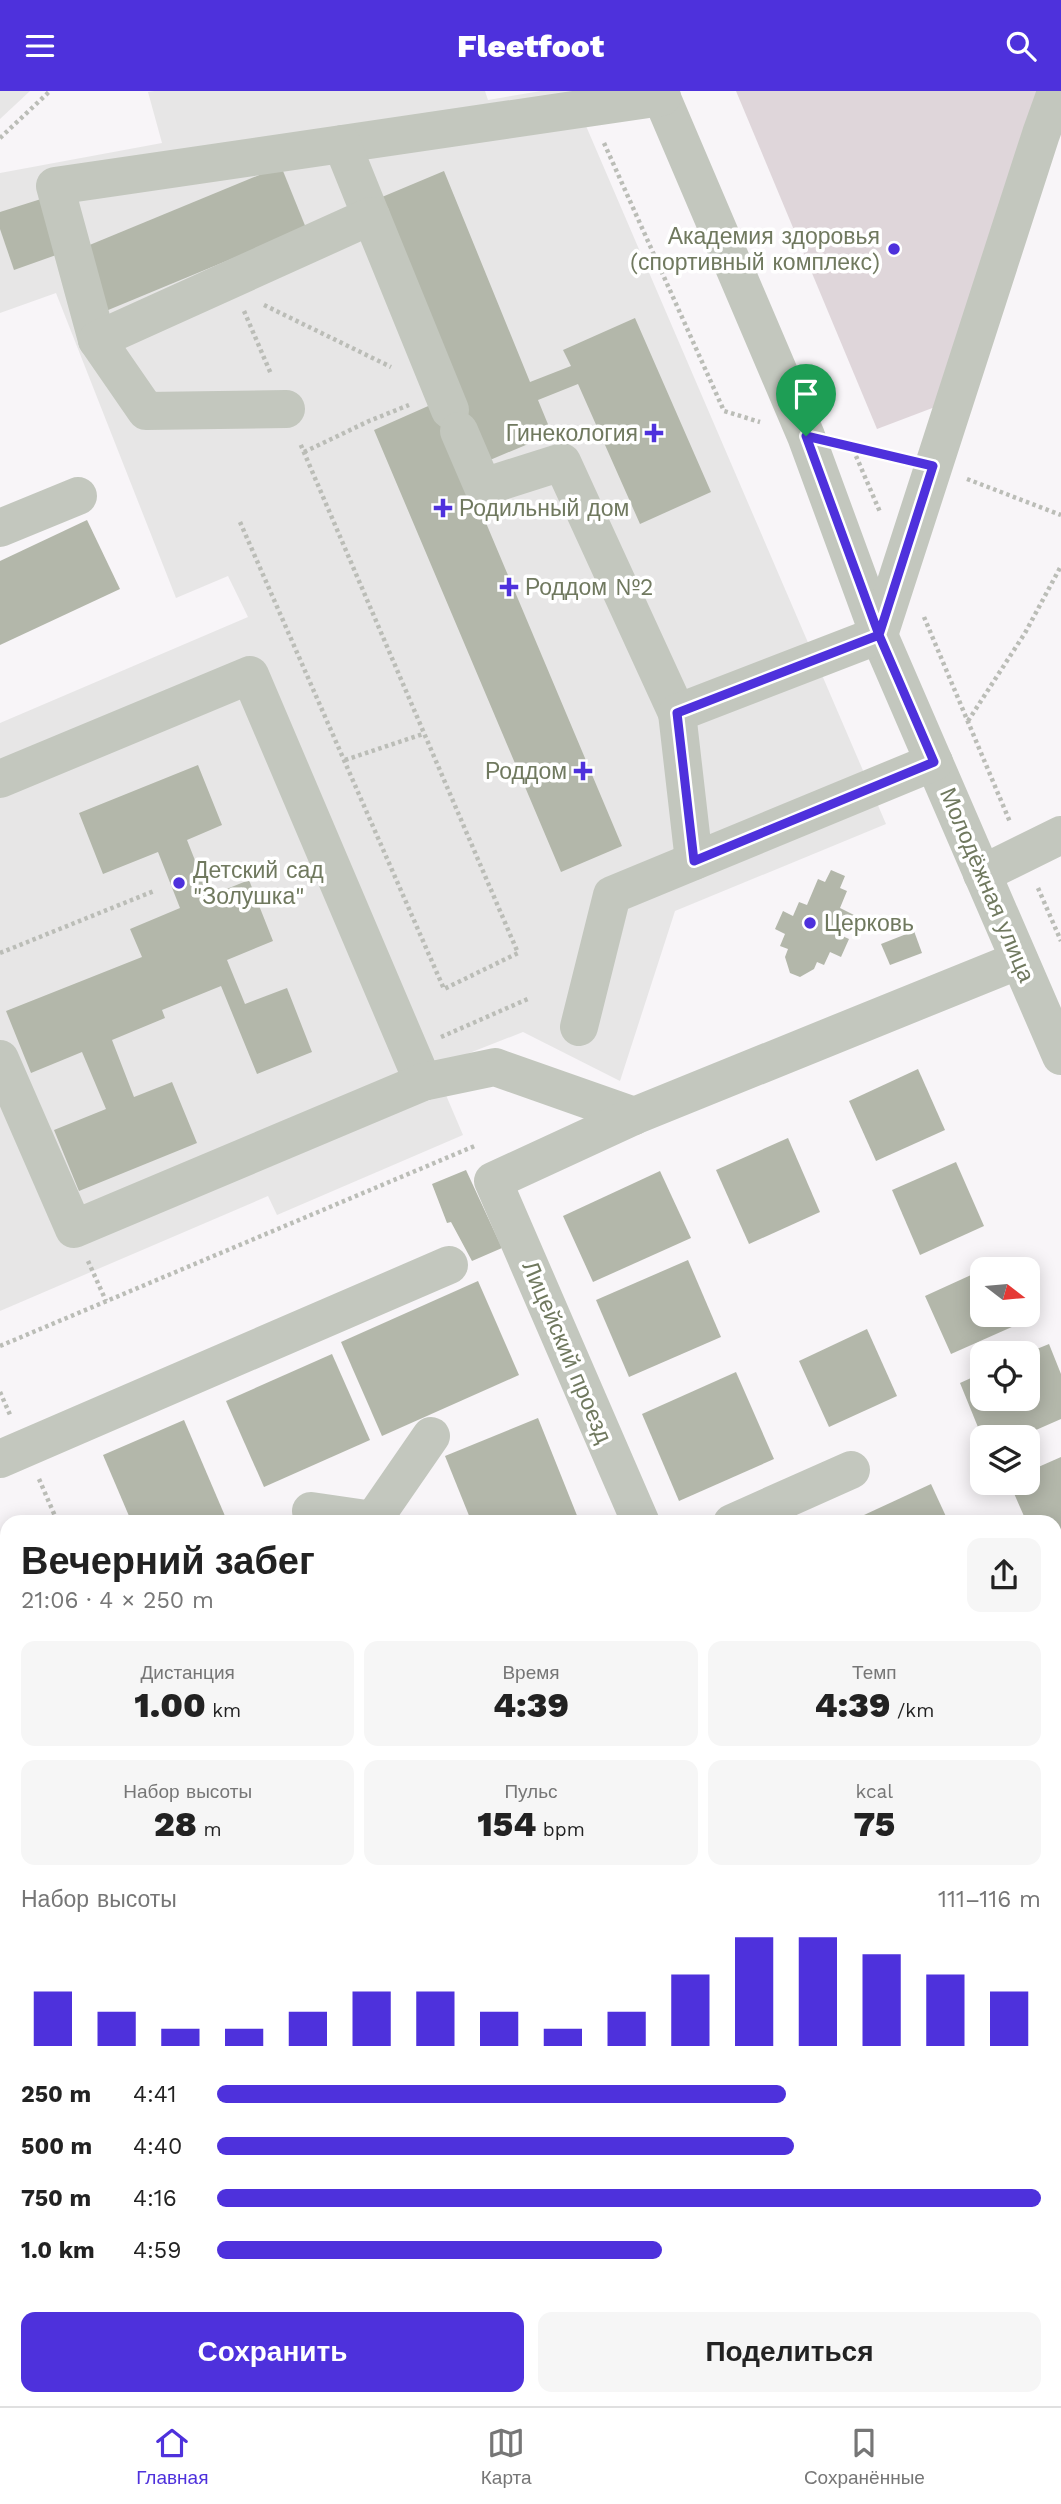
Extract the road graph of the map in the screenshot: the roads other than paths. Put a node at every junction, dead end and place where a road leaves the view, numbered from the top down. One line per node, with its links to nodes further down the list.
1 (1058, 92): 9 (street)
2 (661, 94): 3 (street); 9 (street, Молодёжная улица)
3 (342, 144): 4 (street); 5 (street)
4 (371, 216): 5 (street); 10 (street)
5 (97, 340): 6 (street)
6 (286, 409)
7 (78, 496): 8 (street)
8 (0, 528)
9 (879, 635): 10 (street); 11 (street, Молодёжная улица)
10 (677, 713): 14 (street)
11 (934, 762): 14 (street); 15 (street, Молодёжная улица)
12 (0, 779): 21 (street)
13 (1061, 835): 15 (street)
14 (694, 861): 18 (street)
15 (982, 874): 16 (street, Молодёжная улица)
16 (1019, 960): 17 (street, Молодёжная улица); 22 (street)
17 (1051, 1006): 19 (street, Молодёжная улица)
18 (579, 1027)
19 (1061, 1056)
20 (0, 1059): 21 (street)
21 (416, 1066): 22 (street)
22 (634, 1116): 30 (street, Лицейский проезд)
23 (449, 1265): 25 (street)
24 (432, 1436): 29 (street)
25 (0, 1459)
26 (851, 1471): 31 (street)
27 (311, 1511): 28 (street)
28 (336, 1515)
29 (377, 1515)
30 (638, 1515)
31 (750, 1515)

